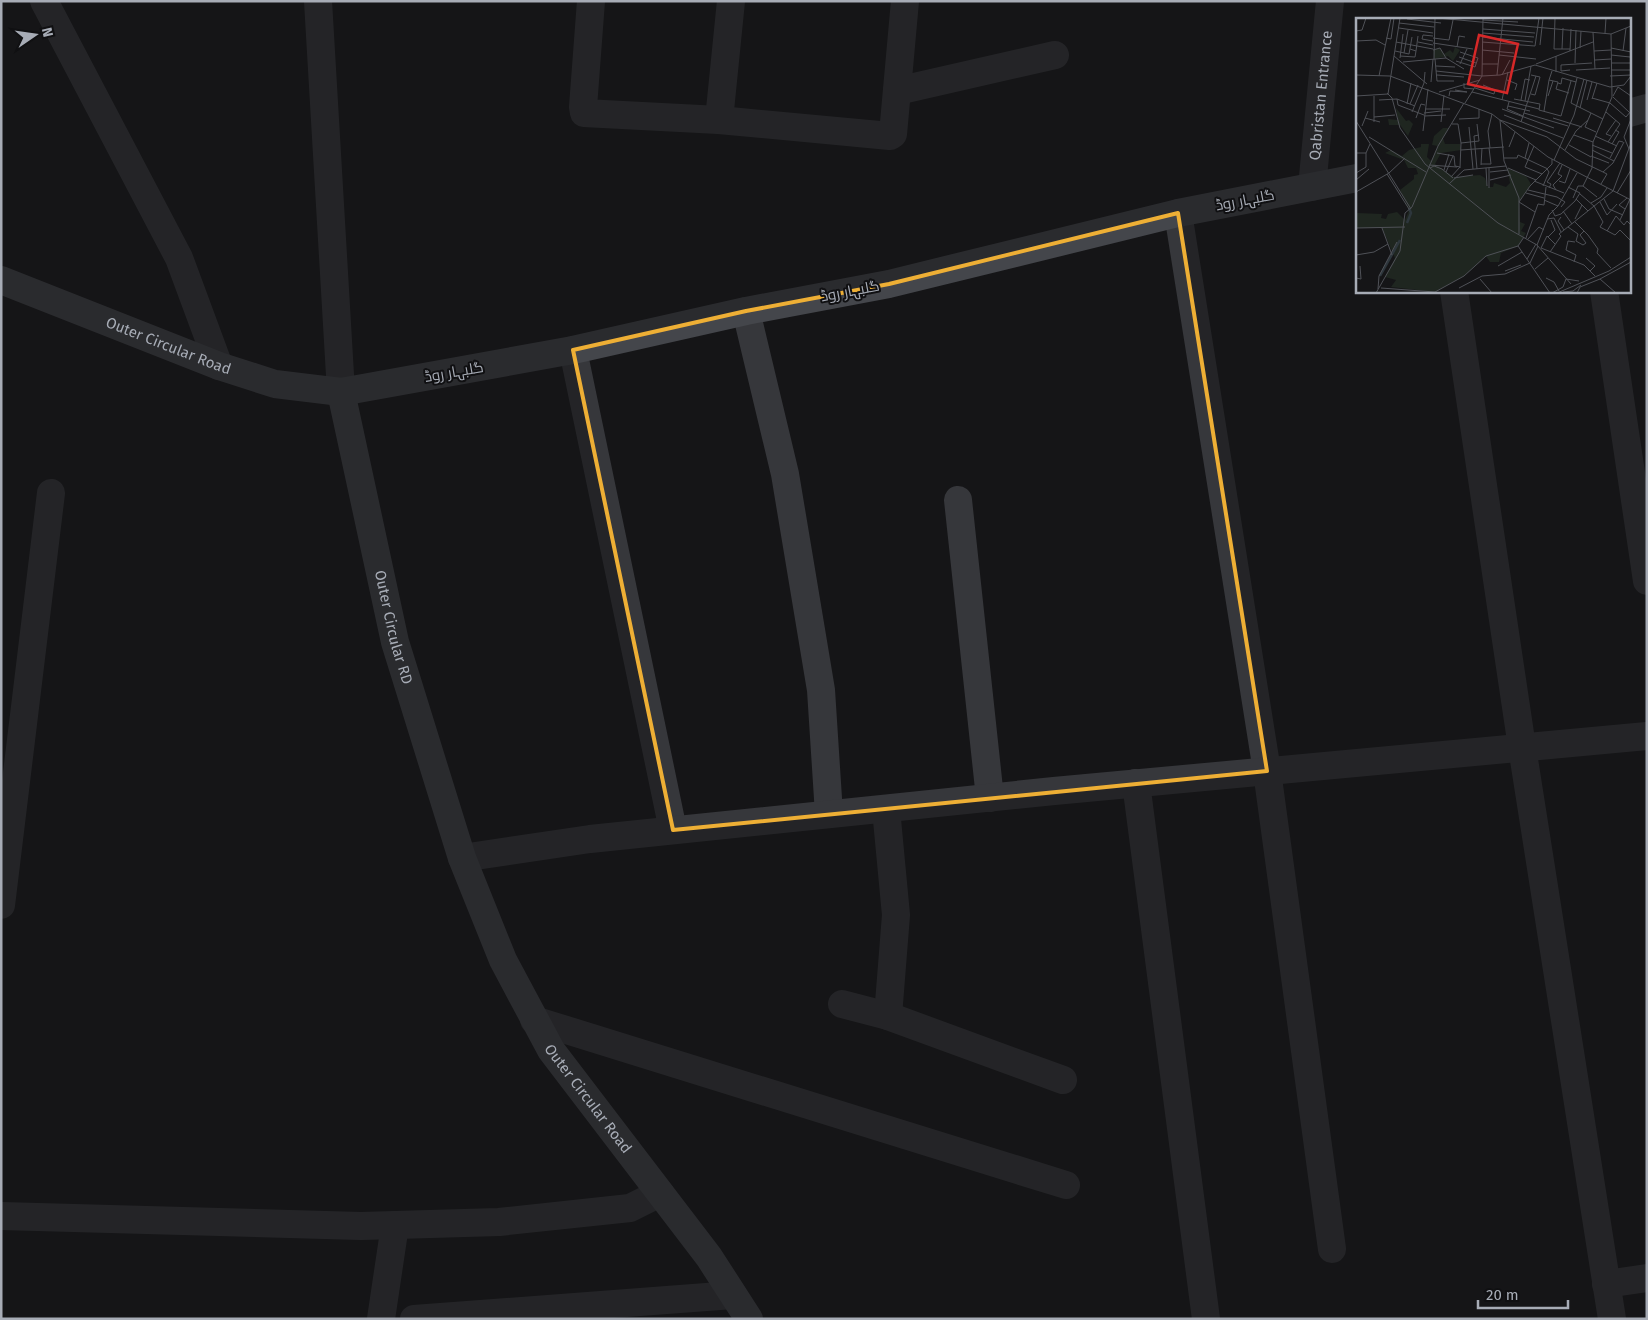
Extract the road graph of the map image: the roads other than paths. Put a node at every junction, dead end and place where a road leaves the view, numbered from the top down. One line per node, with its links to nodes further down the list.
1 (44, 1): 20 (street)
2 (318, 1): 21 (street)
3 (591, 1): 11 (street)
4 (731, 1): 11 (street)
5 (905, 1): 8 (street)
6 (1330, 1): 13 (street, Qabristan Entrance)
7 (1055, 56): 8 (street)
8 (897, 91): 11 (street)
9 (1647, 108): 10 (main road)
10 (1630, 113)
11 (718, 120)
12 (1356, 178): 13 (main road, گلبہار روڈ)
13 (1312, 188): 14 (main road, گلبہار روڈ)
14 (1178, 212): 18 (main road, گلبہار روڈ); 27 (street)
15 (1, 280): 20 (main road, Outer Circular Road)
16 (1454, 292): 26 (street)
17 (1604, 292): 24 (street)
18 (746, 311): 19 (main road, گلبہار روڈ); 31 (street)
19 (573, 350): 21 (main road, گلبہار روڈ); 32 (street)
20 (218, 366): 21 (main road, Outer Circular Road)
21 (341, 392): 33 (main road, Outer Circular RD)
22 (50, 493): 34 (street)
23 (958, 500): 29 (street)
24 (1647, 581)
25 (1647, 736): 26 (street)
26 (1522, 747): 27 (street); 45 (street)
27 (1267, 771): 28 (street); 43 (street)
28 (1136, 783): 29 (street); 50 (street)
29 (990, 798): 30 (street)
30 (886, 808): 31 (street); 36 (street)
31 (829, 814): 32 (street)
32 (673, 830): 33 (street)
33 (462, 858): 37 (main road, Outer Circular Road)
34 (1, 905)
35 (842, 1004): 36 (street)
36 (888, 1016): 38 (street)
37 (534, 1020): 39 (street); 40 (main road, Outer Circular Road)
38 (1063, 1080)
39 (1066, 1185)
40 (660, 1193): 42 (street); 46 (main road, Outer Circular Road)
41 (1, 1216): 42 (street)
42 (395, 1225): 47 (street)
43 (1332, 1249)
44 (1647, 1278): 45 (street)
45 (1606, 1284): 51 (street)
46 (733, 1295): 48 (street); 49 (main road, Outer Circular Road)
47 (381, 1319)
48 (414, 1319)
49 (749, 1319)
50 (1206, 1319)
51 (1612, 1319)

